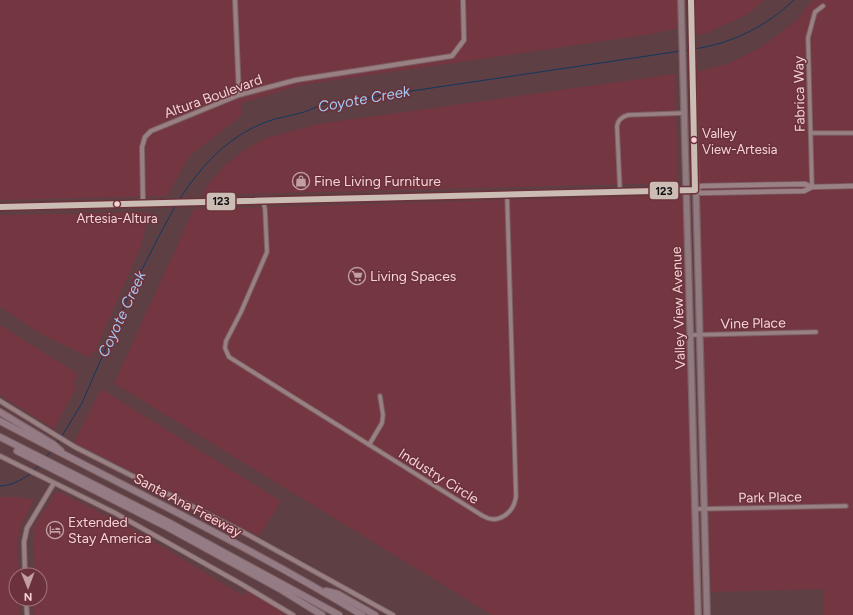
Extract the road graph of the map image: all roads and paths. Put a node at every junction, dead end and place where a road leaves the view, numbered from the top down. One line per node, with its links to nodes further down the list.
1 (235, 0): 6 (street)
2 (463, 0): 6 (street, Altura Boulevard)
3 (681, 0): 7 (main road, Valley View Avenue)
4 (691, 0): 13 (main road, Valley View Avenue)
5 (822, 6): 9 (street, Fabrica Way)
6 (239, 95): 17 (street, Altura Boulevard)
7 (684, 113): 12 (main road, Valley View Avenue); 14 (street)
8 (853, 133): 9 (street)
9 (811, 134): 11 (street, Fabrica Way)
10 (853, 186): 11 (main road)
11 (812, 187): 13 (main road)
12 (686, 190): 13 (main road); 14 (main road); 19 (main road, Valley View Avenue)
13 (695, 190): 20 (main road, Valley View Avenue)
14 (620, 191): 15 (main road)
15 (507, 194): 16 (main road); 31 (street, Industry Circle)
16 (263, 200): 17 (main road); 31 (street, Industry Circle)
17 (143, 203): 18 (main road)
18 (0, 207)
19 (689, 266): 20 (main road); 22 (main road, Valley View Avenue)
20 (697, 266): 23 (main road, Valley View Avenue)
21 (816, 332): 23 (street, Vine Place)
22 (691, 335): 23 (street, Vine Place); 37 (main road, Valley View Avenue)
23 (699, 335): 38 (main road, Valley View Avenue)
24 (380, 396): 31 (street)
25 (0, 401): 46 (street)
26 (0, 412): 29 (highway)
27 (0, 421): 29 (highway)
28 (0, 437): 33 (highway)
29 (42, 440): 40 (highway, Santa Ana Freeway)
30 (0, 442): 33 (highway, Santa Ana Freeway)
31 (369, 445)
32 (0, 456): 35 (street)
33 (32, 456): 34 (highway, Santa Ana Freeway)
34 (62, 471): 42 (highway, Santa Ana Freeway); 43 (highway)
35 (54, 484): 39 (street); 41 (street)
36 (846, 506): 38 (street, Park Place)
37 (696, 509): 38 (street, Park Place); 47 (main road, Valley View Avenue)
38 (704, 509): 48 (main road, Valley View Avenue)
39 (26, 567)
40 (320, 590): 44 (highway, Santa Ana Freeway); 45 (highway)
41 (293, 615)
42 (322, 615)
43 (339, 615)
44 (362, 615)
45 (375, 615)
46 (393, 615)
47 (698, 615)
48 (707, 615)

